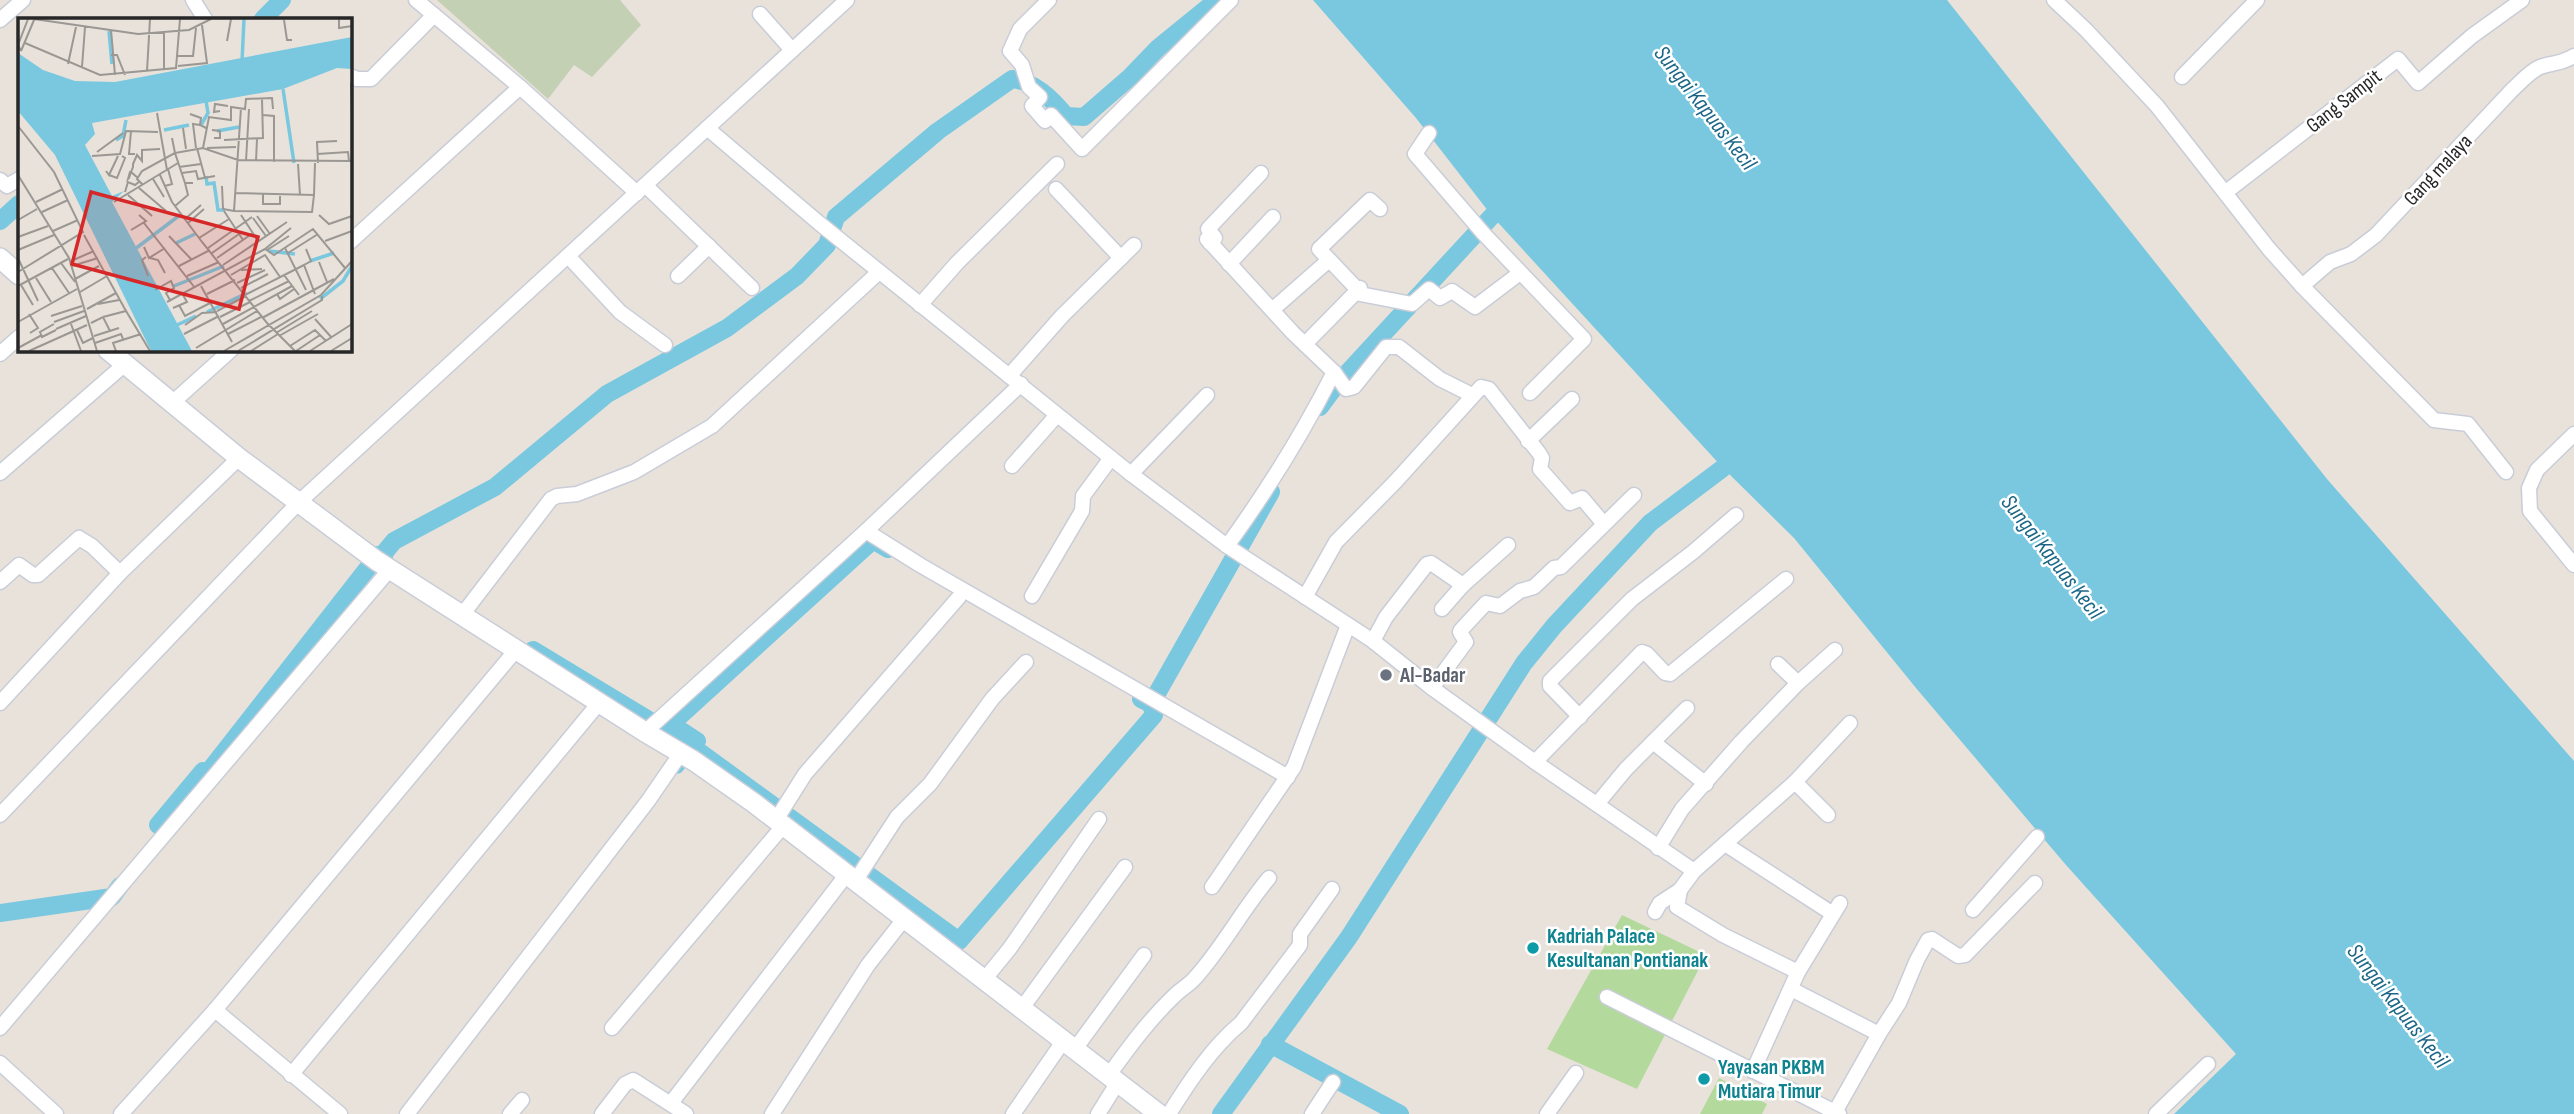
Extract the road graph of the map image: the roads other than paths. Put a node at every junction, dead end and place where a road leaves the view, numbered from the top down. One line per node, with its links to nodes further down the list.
1 (23, 0): 13 (street)
2 (193, 0): 12 (street)
3 (416, 0): 11 (street)
4 (847, 0): 14 (street)
5 (1049, 0): 6 (street)
6 (1231, 0)
7 (2054, 0): 27 (street)
8 (2257, 0): 17 (street)
9 (2522, 0): 27 (street, Gang Sampit)
10 (760, 14): 14 (street)
11 (434, 15): 16 (street); 18 (street)
12 (204, 18)
13 (0, 20)
14 (792, 50): 19 (street)
15 (2574, 56): 42 (street, Gang malaya)
16 (352, 77)
17 (2182, 77)
18 (520, 87): 25 (street); 30 (street)
19 (707, 128): 25 (street); 38 (street)
20 (1429, 134): 39 (street)
21 (1057, 164): 45 (street)
22 (1262, 173): 37 (street)
23 (0, 180): 24 (street)
24 (18, 180)
25 (641, 189): 32 (street); 33 (street)
26 (1056, 189): 35 (street)
27 (2225, 192): 42 (street)
28 (1380, 209): 36 (street)
29 (1273, 217): 37 (street)
30 (352, 240)
31 (1135, 245): 35 (street)
32 (709, 246): 41 (street); 43 (street)
33 (568, 256): 49 (street); 71 (street)
34 (0, 258): 40 (street)
35 (1121, 258): 55 (street)
36 (1329, 260): 44 (street); 46 (street)
37 (1229, 264): 46 (street)
38 (879, 272): 45 (street); 87 (street)
39 (1520, 273): 44 (street); 56 (street)
40 (18, 274)
41 (678, 276)
42 (2302, 286): 67 (street)
43 (752, 288)
44 (1358, 290): 48 (street)
45 (920, 304): 55 (street)
46 (1272, 310): 48 (street)
47 (18, 338): 52 (street)
48 (1304, 344): 54 (street)
49 (665, 345)
50 (110, 352): 53 (street)
51 (228, 352): 60 (street)
52 (0, 354)
53 (125, 364): 60 (street); 68 (street)
54 (1334, 373): 58 (street); 76 (street)
55 (1015, 380): 61 (street); 74 (street)
56 (1530, 393)
57 (1207, 394): 69 (street)
58 (1472, 396): 63 (street); 85 (street)
59 (1572, 399): 63 (street)
60 (172, 403): 64 (street)
61 (1057, 415): 65 (street); 66 (street)
62 (2574, 434): 78 (street)
63 (1528, 441): 73 (street)
64 (239, 458): 71 (street); 79 (street)
65 (1111, 458): 69 (street); 83 (street)
66 (1012, 466)
67 (2506, 472)
68 (0, 473)
69 (1131, 474): 76 (street)
70 (1634, 495): 73 (street)
71 (298, 503): 77 (street); 109 (street)
72 (1736, 515): 99 (street)
73 (1604, 524): 95 (street)
74 (866, 531): 101 (street); 105 (street)
75 (1508, 545): 82 (street)
76 (1229, 547): 85 (street)
77 (384, 564): 87 (street); 134 (street)
78 (2574, 565)
79 (121, 573): 81 (street); 96 (street)
80 (1786, 579): 99 (street)
81 (0, 582)
82 (1463, 585): 86 (street); 89 (street)
83 (1032, 596)
84 (959, 597): 112 (street)
85 (1305, 597): 88 (street)
86 (1442, 609)
87 (462, 615): 90 (street)
88 (1348, 625): 89 (street); 105 (street)
89 (1373, 641): 95 (street)
90 (516, 650): 97 (street); 133 (street)
91 (1835, 650): 94 (street)
92 (1026, 662): 118 (street)
93 (1778, 664): 94 (street)
94 (1798, 683): 107 (street)
95 (1432, 688): 104 (street)
96 (0, 703)
97 (598, 703): 101 (street); 142 (street)
98 (1687, 708): 102 (street)
99 (1580, 717): 104 (street)
100 (1850, 723): 106 (street)
101 (645, 732): 103 (street)
102 (1653, 742): 107 (street); 108 (street)
103 (686, 756): 112 (street); 151 (street)
104 (1535, 762): 108 (street)
105 (1288, 777): 121 (street)
106 (1795, 782): 110 (street); 114 (street)
107 (1706, 784): 115 (street)
108 (1597, 804): 115 (street)
109 (0, 815)
110 (1828, 816)
111 (1099, 819): 129 (street)
112 (780, 822): 118 (street); 135 (street)
113 (2037, 837): 124 (street)
114 (1725, 844): 117 (street); 128 (street)
115 (1658, 848): 117 (street)
116 (1125, 867): 132 (street)
117 (1695, 871): 123 (street)
118 (851, 877): 126 (street); 146 (street)
119 (1269, 878): 143 (street)
120 (2035, 883): 136 (street)
121 (1212, 887)
122 (1332, 889): 159 (street)
123 (1680, 890): 125 (street); 128 (street)
124 (1973, 910)
125 (1655, 912)
126 (904, 919): 129 (street); 155 (street)
127 (1144, 955): 137 (street)
128 (1798, 972): 130 (street)
129 (984, 980): 132 (street)
130 (1791, 989): 136 (street); 140 (street)
131 (1607, 997): 140 (street)
132 (1022, 1008): 137 (street)
133 (215, 1010): 142 (street); 149 (street)
134 (0, 1028)
135 (612, 1028)
136 (1879, 1034): 147 (street)
137 (1070, 1045): 143 (street); 156 (street)
138 (0, 1063): 148 (street)
139 (2208, 1064): 162 (street)
140 (1753, 1071): 147 (street)
141 (1576, 1073): 161 (street)
142 (291, 1075): 150 (street)
143 (1114, 1079): 157 (street); 158 (street)
144 (1333, 1082): 160 (street)
145 (522, 1100): 152 (street)
146 (671, 1103): 153 (street); 154 (street)
147 (1837, 1113)
148 (56, 1114)
149 (121, 1114)
150 (340, 1114)
151 (407, 1114)
152 (510, 1114)
153 (602, 1114)
154 (686, 1114)
155 (772, 1114)
156 (1013, 1114)
157 (1098, 1114)
158 (1160, 1114)
159 (1169, 1114)
160 (1312, 1114)
161 (1547, 1114)
162 (2156, 1114)

